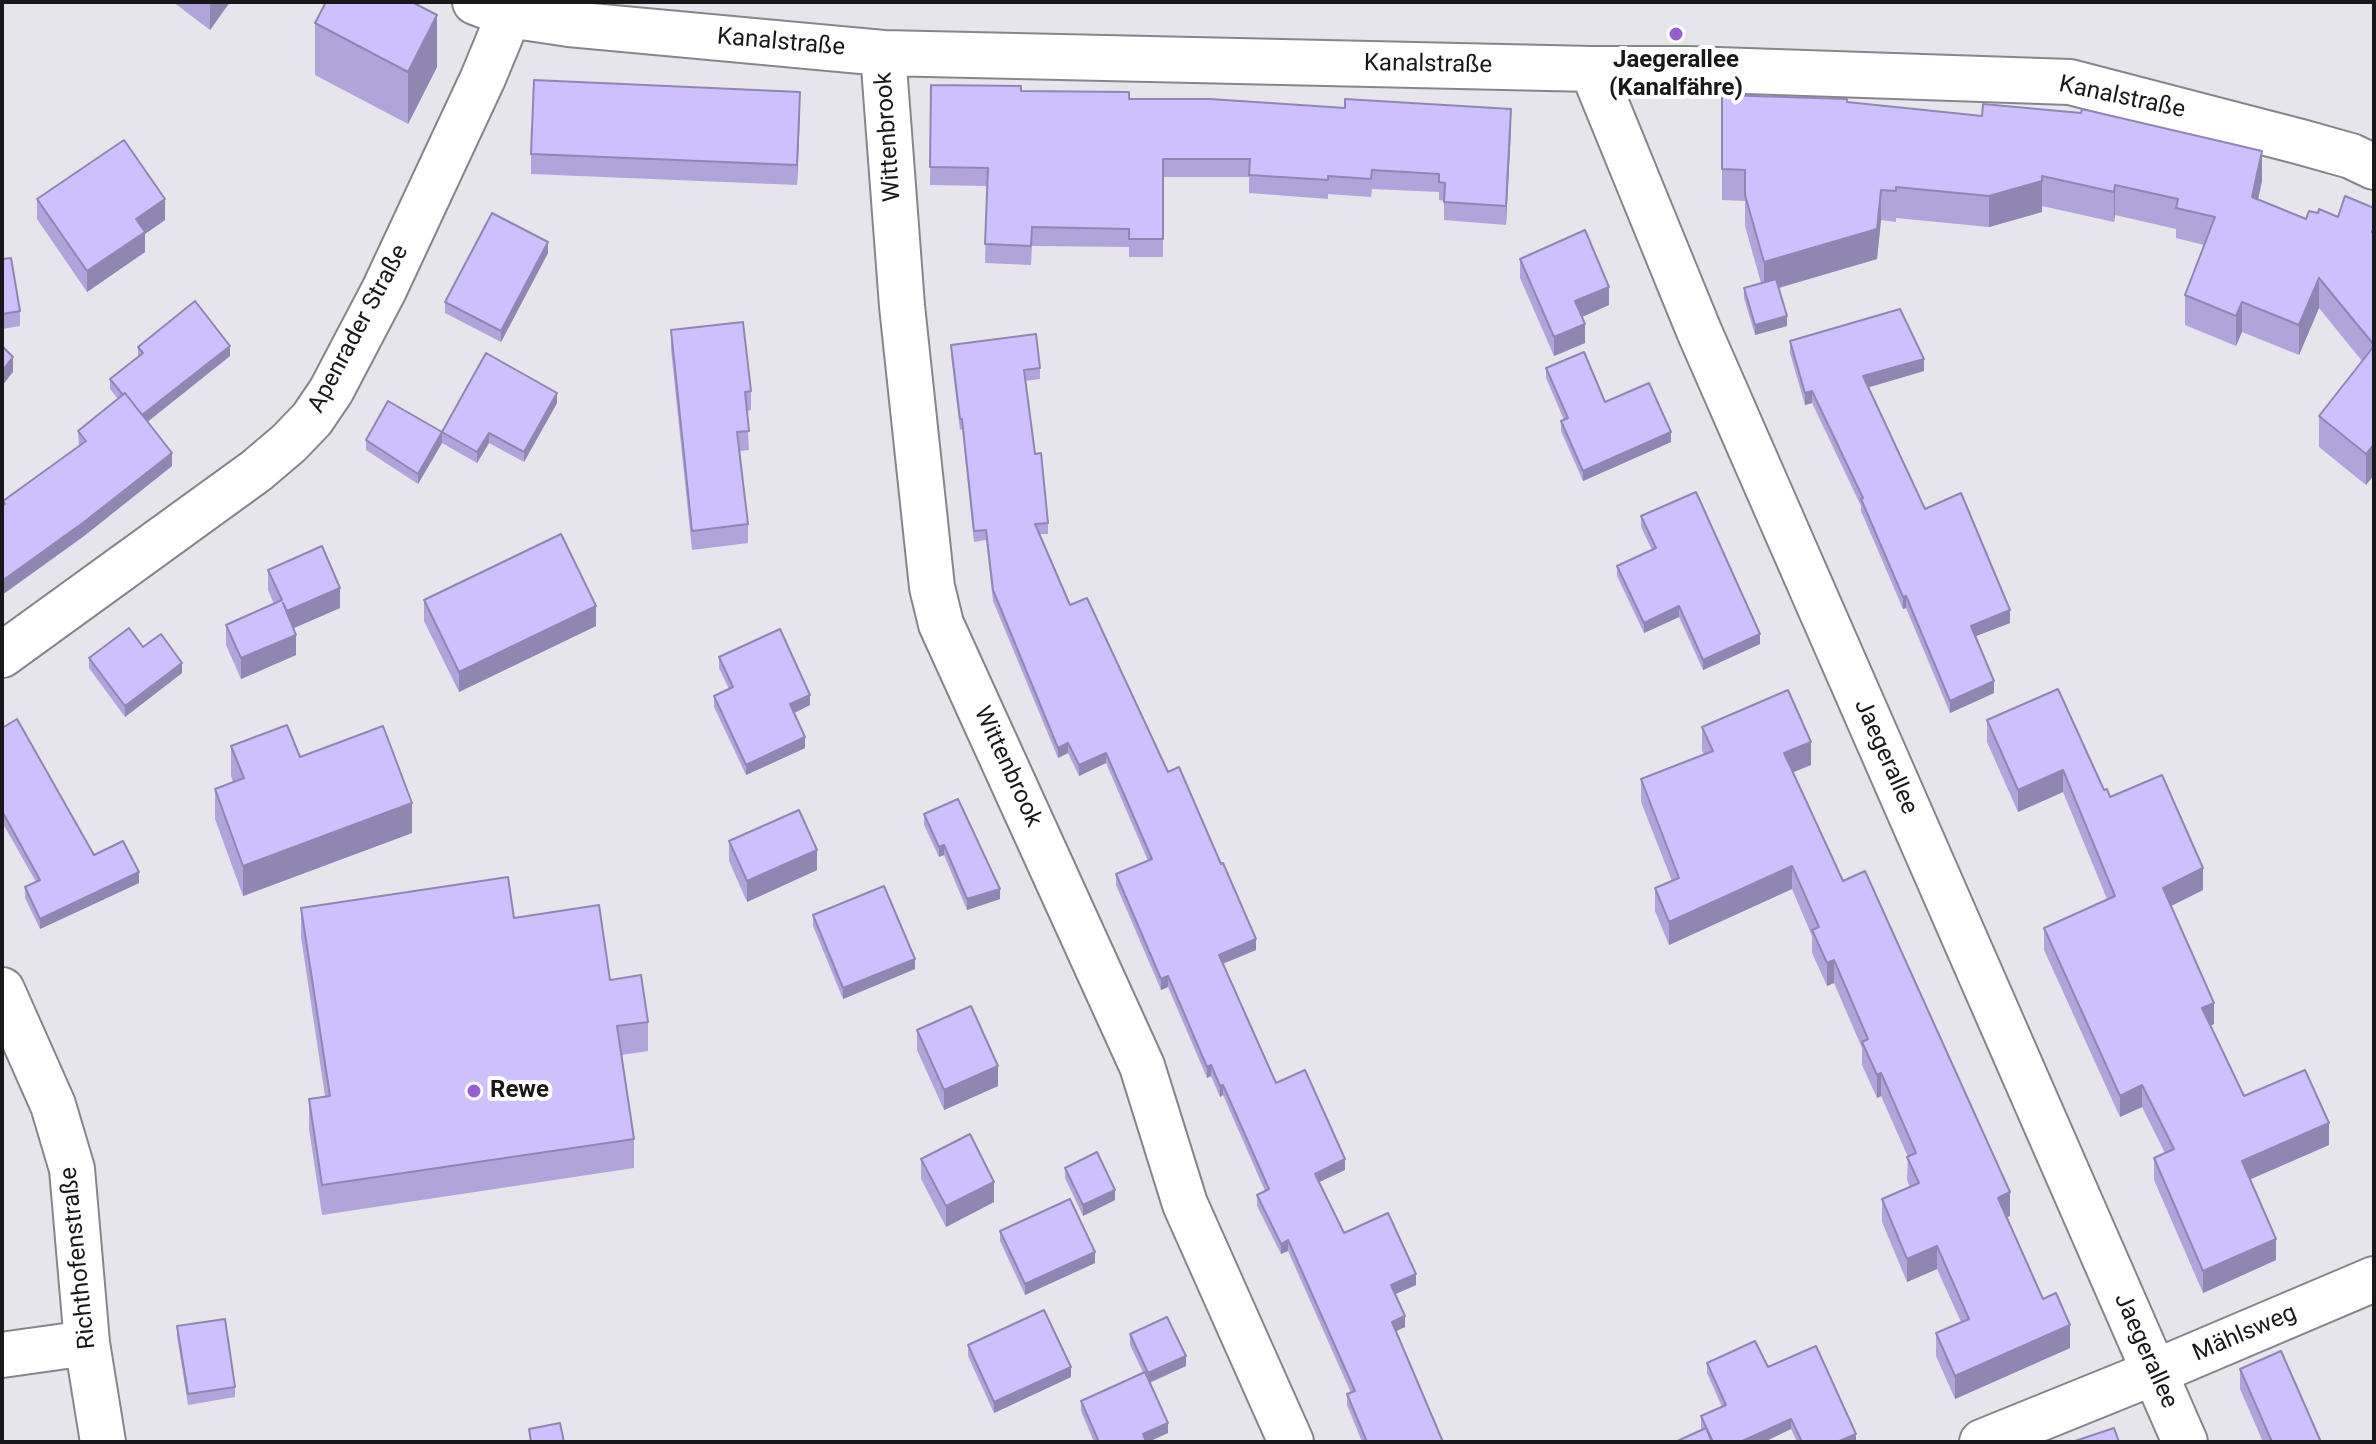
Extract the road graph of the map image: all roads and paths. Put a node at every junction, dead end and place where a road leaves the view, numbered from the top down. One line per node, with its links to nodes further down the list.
1 (492, 9): 2 (street, Kanalstraße); 5 (street, Apenrader Straße)
2 (883, 53): 3 (street, Kanalstraße); 12 (street, Wittenbrook)
3 (1592, 69): 4 (street, Kanalstraße); 10 (street, Jaegerallee)
4 (2374, 167)
5 (2, 655)
6 (2, 990): 8 (street, Richthofenstraße)
7 (2374, 1279): 10 (street, Mählsweg)
8 (87, 1343): 9 (street); 11 (street, Richthofenstraße)
9 (2, 1355)
10 (2155, 1372): 13 (street, Mählsweg); 14 (street, Jaegerallee)
11 (103, 1442)
12 (1291, 1442)
13 (1982, 1442)
14 (2185, 1442)

